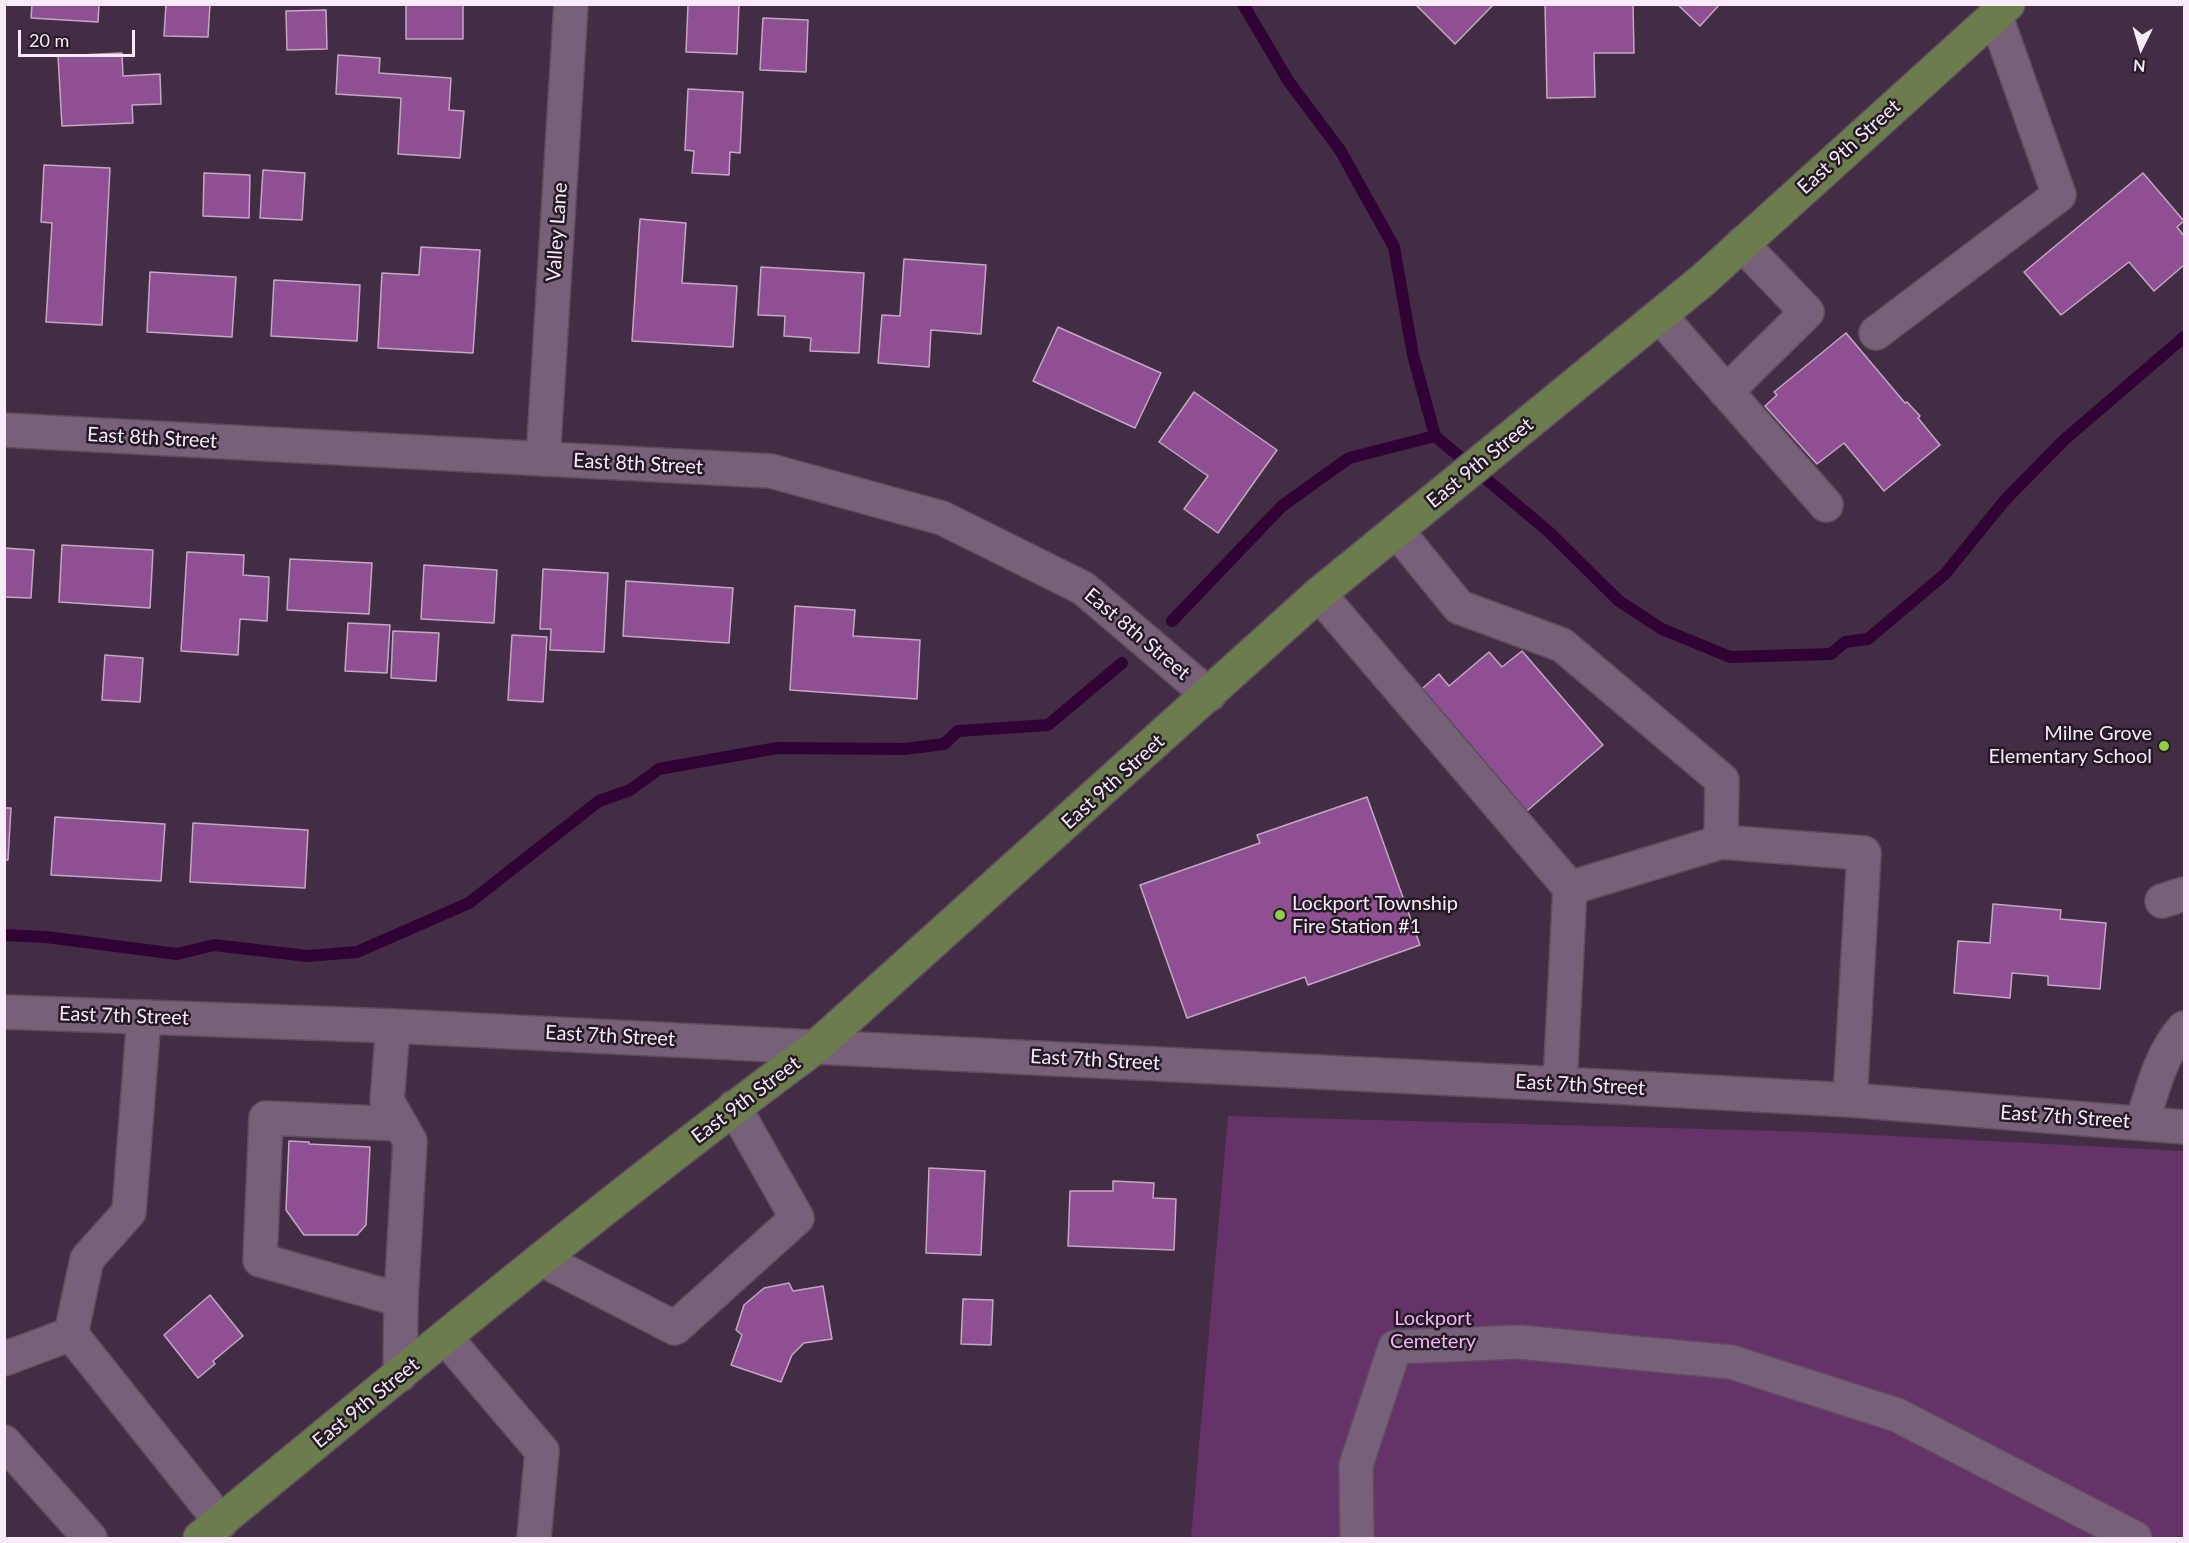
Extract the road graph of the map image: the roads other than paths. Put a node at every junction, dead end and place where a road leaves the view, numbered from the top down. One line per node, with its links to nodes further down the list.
1 (571, 4): 8 (street, Valley Lane)
2 (2002, 9): 3 (main road, East 9th Street); 5 (street)
3 (1742, 244): 4 (main road, East 9th Street); 6 (street)
4 (1660, 316): 6 (street); 10 (main road, East 9th Street)
5 (1876, 333)
6 (1726, 392): 9 (street)
7 (4, 430): 8 (street, East 8th Street)
8 (543, 459): 12 (street, East 8th Street)
9 (1826, 505)
10 (1397, 531): 11 (main road, East 9th Street); 13 (street)
11 (1319, 594): 12 (main road, East 9th Street); 14 (street)
12 (1209, 695): 19 (main road, East 9th Street)
13 (1721, 842): 14 (street); 21 (street)
14 (1570, 888): 20 (street)
15 (4, 1012): 16 (street, East 7th Street)
16 (144, 1017): 17 (street, East 7th Street); 28 (street)
17 (393, 1026): 19 (street, East 7th Street); 24 (street)
18 (2184, 1028): 23 (street)
19 (817, 1046): 20 (street, East 7th Street); 22 (main road, East 9th Street)
20 (1560, 1084): 21 (street, East 7th Street)
21 (1850, 1100): 23 (street, East 7th Street)
22 (734, 1107): 26 (main road, East 9th Street); 26 (street)
23 (2142, 1123): 25 (street, East 7th Street)
24 (400, 1124): 27 (street); 27 (street)
25 (2184, 1126)
26 (541, 1259): 29 (main road, East 9th Street)
27 (401, 1300): 31 (street)
28 (71, 1334): 30 (street); 33 (street)
29 (445, 1337): 31 (main road, East 9th Street); 35 (street)
30 (4, 1359)
31 (400, 1375): 33 (main road, East 9th Street)
32 (4, 1442): 34 (street)
33 (211, 1530)
34 (90, 1539)
35 (534, 1539)
36 (1357, 1539): 37 (street)
37 (2135, 1539)

